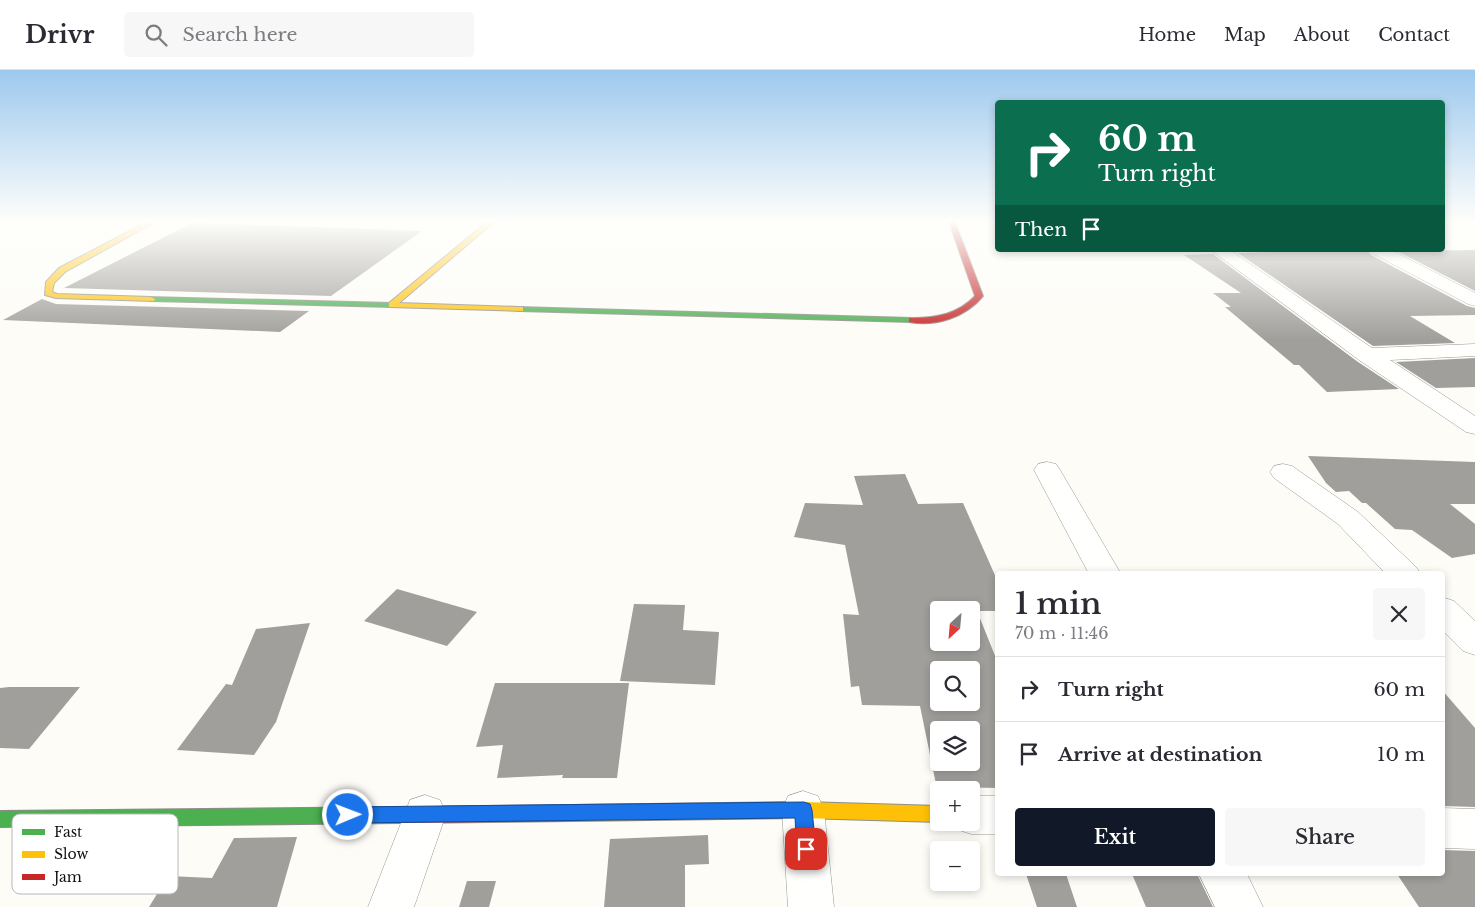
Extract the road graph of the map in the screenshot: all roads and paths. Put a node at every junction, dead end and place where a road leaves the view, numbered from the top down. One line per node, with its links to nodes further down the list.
1 (79, 261): 7 (street)
2 (444, 261): 7 (street)
3 (966, 261): 7 (street)
4 (1235, 261): 9 (street)
5 (1399, 261): 6 (street)
6 (1475, 300)
7 (392, 305)
8 (1475, 350): 9 (street)
9 (1367, 355): 10 (street)
10 (1475, 427)
11 (1046, 470): 13 (street)
12 (1283, 472): 14 (street)
13 (1103, 571)
14 (1402, 571)
15 (1445, 612): 16 (street)
16 (1475, 642)
17 (804, 810): 18 (street); 19 (street); 27 (street)
18 (425, 814): 22 (street); 26 (street)
19 (930, 814)
20 (980, 815): 21 (street)
21 (995, 816)
22 (178, 817)
23 (1445, 828): 24 (street)
24 (1475, 829)
25 (1223, 876): 28 (street)
26 (391, 907)
27 (811, 907)
28 (1240, 907)

